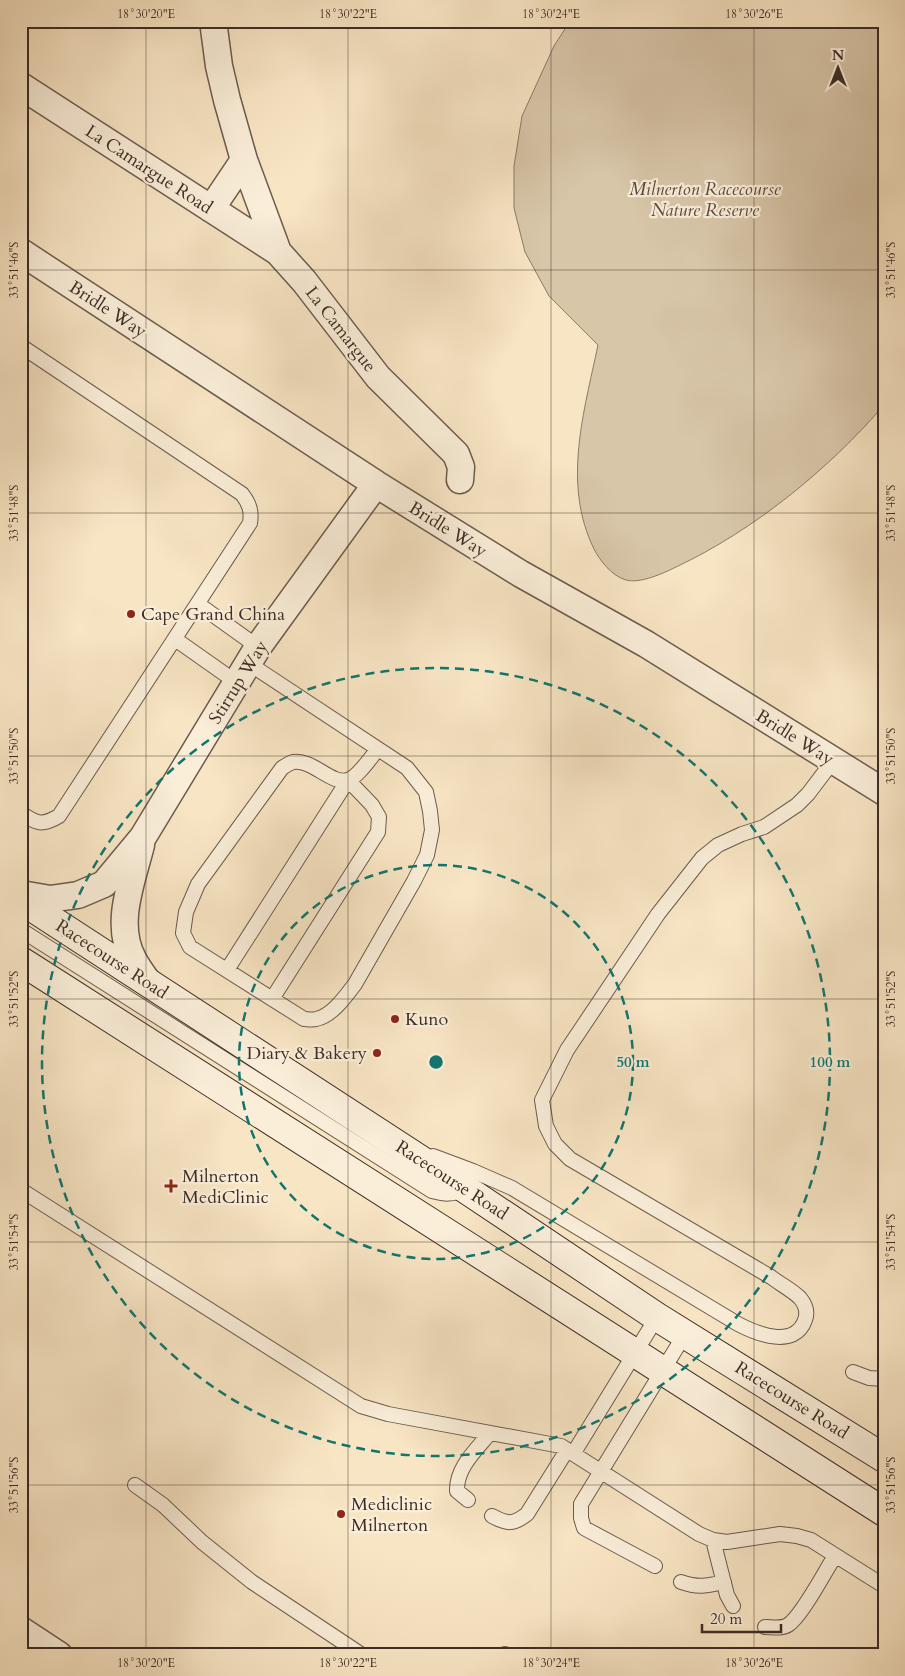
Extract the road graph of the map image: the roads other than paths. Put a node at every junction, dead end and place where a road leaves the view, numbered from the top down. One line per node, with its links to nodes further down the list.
1 (214, 21): 3 (street, La Camargue)
2 (21, 86): 4 (street, La Camargue Road)
3 (244, 160): 4 (street); 6 (street, La Camargue)
4 (210, 209): 6 (street, La Camargue Road)
5 (21, 252): 9 (street, Bridle Way)
6 (278, 252): 8 (street, La Camargue)
7 (21, 346): 10 (lane)
8 (460, 480)
9 (376, 484): 12 (street, Stirrup Way); 14 (street, Bridle Way)
10 (198, 604): 11 (lane); 12 (lane)
11 (175, 639): 12 (lane); 17 (lane)
12 (248, 664): 13 (lane); 18 (street, Stirrup Way)
13 (378, 749): 15 (lane); 25 (lane)
14 (833, 761): 16 (street, Bridle Way); 26 (lane)
15 (348, 780): 23 (lane); 23 (lane); 25 (lane)
16 (884, 792)
17 (21, 813)
18 (143, 837): 19 (street, Stirrup Way); 24 (street, Stirrup Way)
19 (21, 894)
20 (21, 900): 24 (main road, Racecourse Road)
21 (21, 930): 27 (lane)
22 (21, 961): 31 (main road)
23 (227, 970): 25 (lane)
24 (148, 982): 26 (main road, Racecourse Road)
25 (272, 999)
26 (393, 1142): 27 (main road, Racecourse Road)
27 (464, 1188): 29 (main road, Racecourse Road)
28 (21, 1190): 35 (lane)
29 (657, 1317): 30 (main road, Racecourse Road); 31 (lane)
30 (685, 1334): 32 (lane); 37 (main road, Racecourse Road)
31 (636, 1354): 32 (main road); 36 (lane)
32 (663, 1371): 38 (lane); 41 (main road)
33 (853, 1372): 34 (lane)
34 (884, 1379)
35 (490, 1433): 36 (lane); 40 (lane)
36 (570, 1452): 38 (lane); 42 (lane)
37 (884, 1458)
38 (600, 1471): 43 (lane); 45 (lane)
39 (135, 1485): 53 (lane)
40 (468, 1500)
41 (884, 1512)
42 (492, 1516)
43 (713, 1540): 44 (lane); 47 (lane)
44 (835, 1556): 48 (lane); 50 (lane)
45 (655, 1566)
46 (682, 1582): 47 (lane)
47 (724, 1582): 49 (lane)
48 (884, 1586)
49 (733, 1606)
50 (765, 1627)
51 (21, 1630): 52 (street)
52 (59, 1655)
53 (362, 1655)

